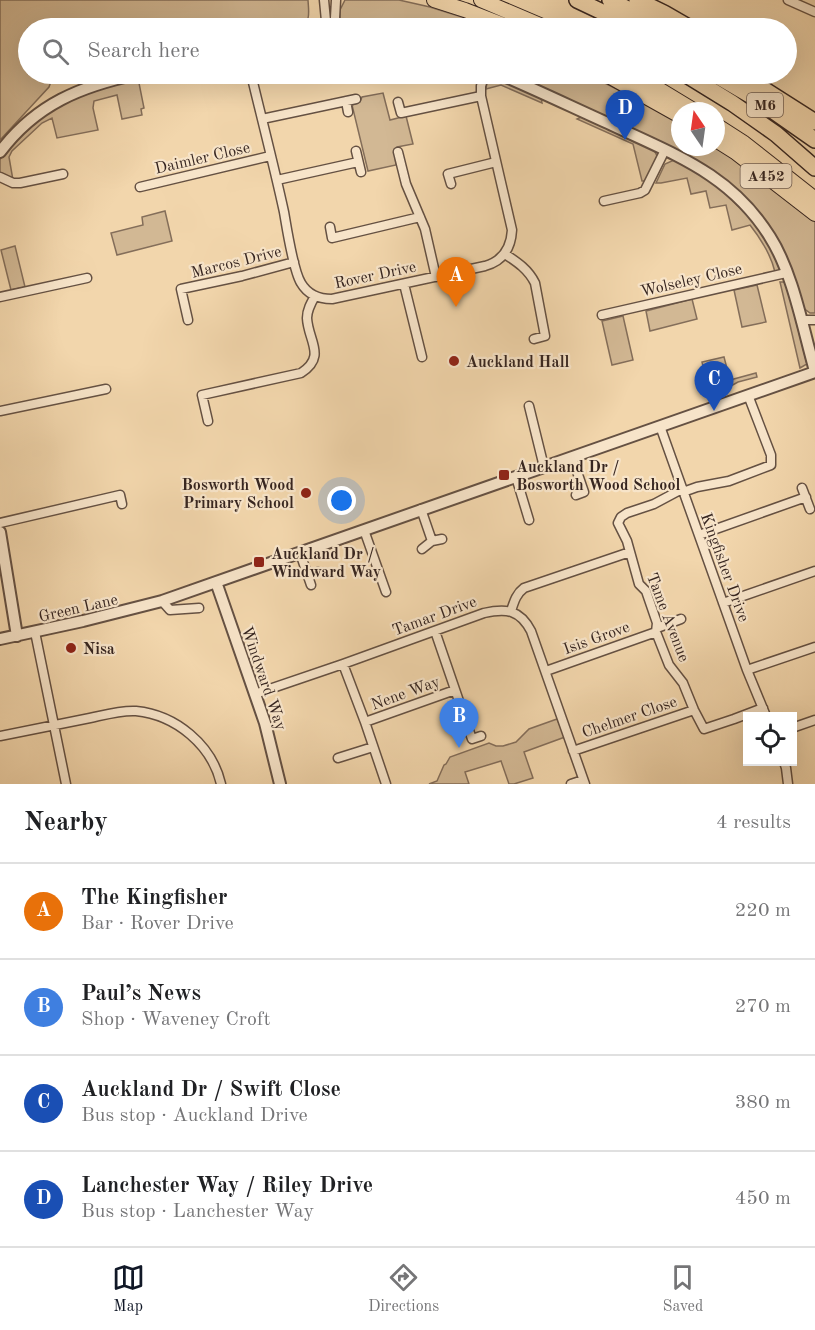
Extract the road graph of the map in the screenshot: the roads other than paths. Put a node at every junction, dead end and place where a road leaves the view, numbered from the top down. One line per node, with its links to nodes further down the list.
1 (324, 0): 13 (street)
2 (336, 0): 14 (street)
3 (427, 0): 11 (street)
4 (434, 0): 11 (highway)
5 (481, 0): 16 (highway)
6 (564, 0): 17 (highway)
7 (577, 0): 18 (highway)
8 (610, 0): 19 (highway)
9 (637, 0): 20 (highway)
10 (788, 0): 12 (street)
11 (465, 10): 15 (highway)
12 (815, 12)
13 (326, 18)
14 (335, 18)
15 (485, 18)
16 (523, 18)
17 (595, 18)
18 (615, 18)
19 (645, 18)
20 (673, 18)
21 (96, 84): 46 (street)
22 (253, 84): 39 (street, Rover Drive)
23 (482, 84): 31 (street)
24 (521, 84): 44 (street)
25 (623, 84): 37 (highway)
26 (650, 84): 35 (highway)
27 (702, 84): 51 (highway)
28 (731, 84): 42 (highway, M6)
29 (756, 84): 40 (highway, M6)
30 (775, 84): 36 (highway)
31 (481, 96): 34 (street); 50 (street)
32 (356, 99): 33 (street)
33 (346, 101): 38 (street); 39 (street)
34 (398, 102)
35 (680, 102)
36 (815, 110)
37 (671, 111)
38 (348, 112)
39 (262, 119): 48 (street, Rover Drive)
40 (815, 122)
41 (725, 131): 60 (highway, A452)
42 (815, 140)
43 (725, 146): 62 (highway, A452)
44 (665, 150): 61 (street); 67 (street)
45 (356, 151): 49 (street)
46 (0, 152)
47 (398, 152): 52 (street)
48 (270, 156): 57 (street, Rover Drive); 59 (street, Daimler Close)
49 (358, 162): 54 (street); 57 (street)
50 (496, 162): 58 (street); 65 (street)
51 (815, 168)
52 (401, 169): 53 (street); 63 (street)
53 (391, 171)
54 (361, 172)
55 (63, 174): 56 (street)
56 (0, 177)
57 (277, 180): 66 (street, Rover Drive)
58 (451, 184)
59 (140, 187)
60 (815, 199)
61 (604, 201)
62 (815, 214)
63 (420, 218): 64 (street); 68 (street)
64 (330, 227)
65 (505, 254): 68 (street, Rover Drive); 77 (street)
66 (294, 262): 71 (street, Rover Drive); 74 (street, Marcos Drive)
67 (786, 273): 73 (street, Wolseley Close); 75 (street)
68 (436, 277): 70 (street, Rover Drive)
69 (87, 278): 72 (street)
70 (404, 284): 71 (street, Rover Drive); 78 (street)
71 (315, 296): 84 (street)
72 (0, 297)
73 (602, 315)
74 (188, 320)
75 (801, 320): 76 (street); 79 (street)
76 (815, 320)
77 (534, 339)
78 (422, 357)
79 (815, 371): 81 (street, Green Lane)
80 (106, 389): 83 (street)
81 (748, 395): 85 (street, Green Lane); 89 (street)
82 (529, 406): 87 (street)
83 (0, 411)
84 (208, 421)
85 (660, 426): 86 (street, Green Lane); 89 (street, Kingfisher Drive)
86 (572, 457): 87 (street, Green Lane); 90 (street)
87 (544, 467): 88 (street, Green Lane)
88 (516, 477): 93 (street, Green Lane); 94 (street)
89 (683, 490): 98 (street, Kingfisher Drive); 102 (street, Tame Avenue)
90 (576, 495)
91 (122, 504): 95 (street)
92 (810, 508): 98 (street)
93 (421, 509): 96 (street, Green Lane); 100 (street)
94 (529, 520)
95 (0, 523)
96 (364, 530): 103 (street, Green Lane); 109 (street)
97 (0, 532): 118 (street)
98 (699, 535): 111 (street, Kingfisher Drive)
99 (442, 539): 100 (street)
100 (432, 541): 101 (street)
101 (422, 549)
102 (630, 552): 113 (street); 115 (street, Tame Avenue)
103 (300, 553): 106 (street); 107 (street, Green Lane)
104 (815, 571): 111 (street)
105 (318, 572): 106 (street)
106 (308, 575): 108 (street)
107 (216, 582): 110 (street, Green Lane); 125 (street, Windward Way)
108 (311, 585)
109 (386, 592)
110 (162, 601): 112 (street); 117 (street, Green Lane)
111 (723, 603): 122 (street, Kingfisher Drive)
112 (199, 609)
113 (511, 611): 116 (street, Tamar Drive); 123 (street)
114 (681, 619): 115 (street, Isis Grove)
115 (656, 630): 123 (street, Isis Grove); 126 (street, Tame Avenue)
116 (435, 631): 121 (street, Tamar Drive); 124 (street)
117 (35, 632): 118 (street, Green Lane); 131 (street)
118 (17, 636): 119 (street, Green Lane)
119 (0, 639)
120 (815, 647): 122 (street)
121 (343, 664): 125 (street, Tamar Drive); 130 (street)
122 (747, 670): 127 (street, Kingfisher Drive)
123 (546, 671): 136 (street)
124 (455, 690): 130 (street, Nene Way); 134 (street)
125 (255, 694): 142 (street, Windward Way)
126 (694, 710): 128 (street, Tame Avenue); 136 (street, Chelmer Close)
127 (765, 712)
128 (743, 718)
129 (815, 720): 132 (street)
130 (365, 722): 135 (street)
131 (55, 725): 133 (street); 140 (street); 141 (street)
132 (797, 726)
133 (0, 736)
134 (481, 736)
135 (373, 747): 137 (street); 143 (street)
136 (573, 751): 139 (street)
137 (338, 758)
138 (785, 766): 145 (street)
139 (584, 782): 144 (street)
140 (66, 784)
141 (221, 784)
142 (280, 784)
143 (386, 784)
144 (571, 784)
145 (788, 784)

